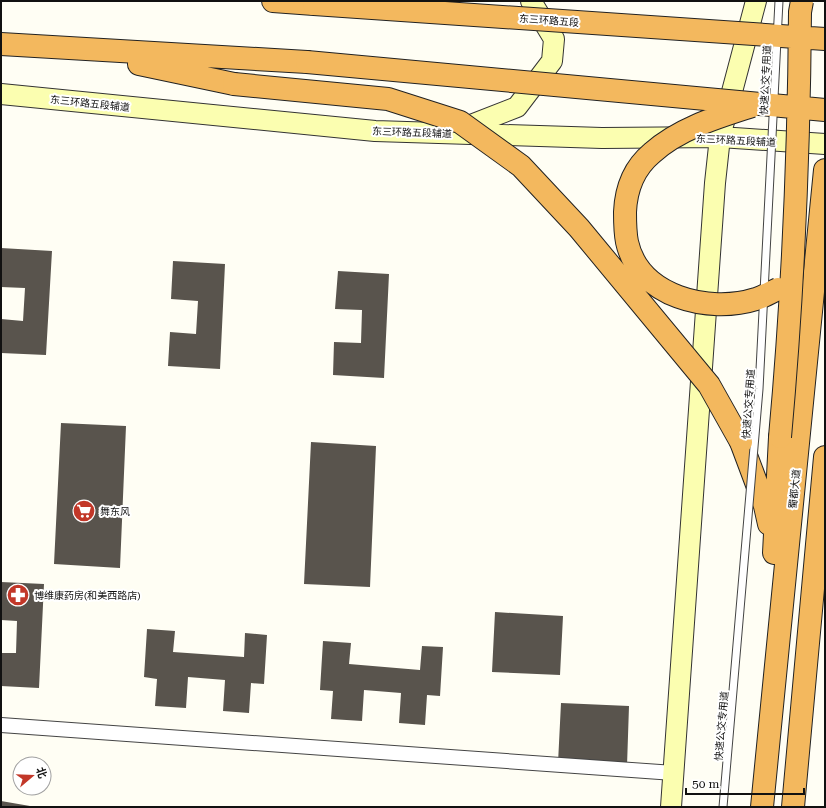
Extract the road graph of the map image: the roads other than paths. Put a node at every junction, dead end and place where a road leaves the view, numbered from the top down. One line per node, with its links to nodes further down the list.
1 (273, 1): 6 (highway, 东三环路五段, bridge)
2 (531, 1): 12 (main road)
3 (756, 1): 13 (main road)
4 (779, 1): 25 (lane, 快速公交专用道, bridge)
5 (802, 1): 18 (highway, bridge)
6 (825, 39)
7 (1, 44): 8 (highway)
8 (74, 49): 10 (highway, bridge); 18 (highway, bridge)
9 (1, 94): 12 (main road, 东三环路五段辅道)
10 (760, 103): 11 (highway, bridge); 16 (highway, bridge)
11 (825, 110)
12 (449, 133): 13 (main road, 东三环路五段辅道)
13 (720, 137): 14 (main road, 东三环路五段辅道); 23 (main road)
14 (825, 144)
15 (825, 170): 16 (highway, 蜀都大道)
16 (820, 228): 20 (highway, 蜀都大道)
17 (825, 458): 21 (highway)
18 (774, 547): 20 (highway)
19 (825, 606): 21 (highway)
20 (773, 696): 26 (highway, 蜀都大道)
21 (802, 698): 27 (highway)
22 (1, 725): 23 (street)
23 (674, 773): 24 (main road)
24 (671, 807)
25 (723, 807)
26 (762, 807)
27 (793, 807)

